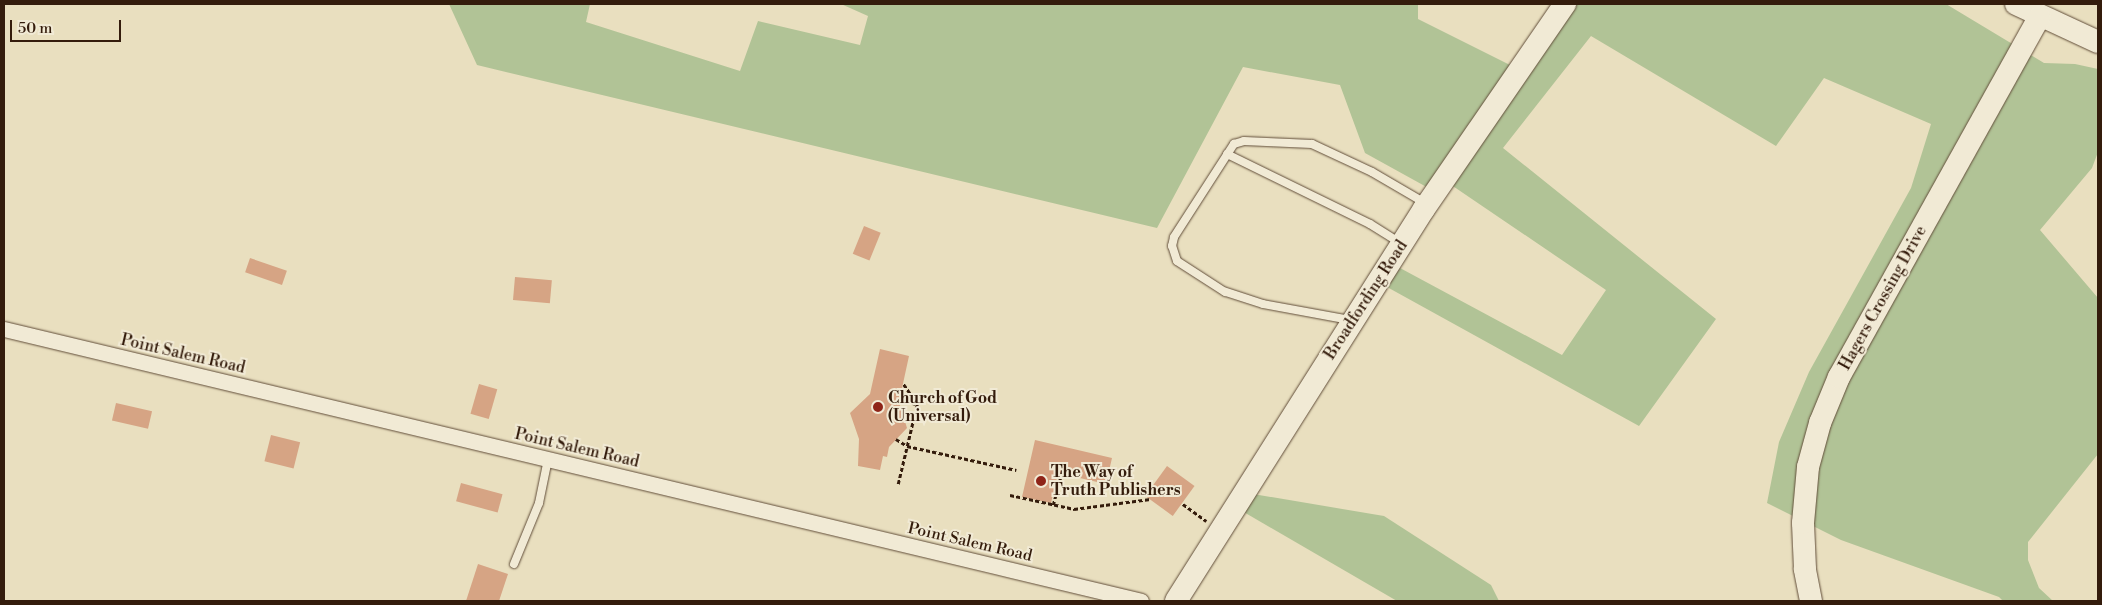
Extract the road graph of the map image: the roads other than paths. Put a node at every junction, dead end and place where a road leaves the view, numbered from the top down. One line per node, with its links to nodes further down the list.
1 (1565, 4): 6 (street, Broadfording Road)
2 (2016, 4): 3 (street)
3 (2043, 10): 4 (street); 14 (street, Hagers Crossing Drive)
4 (2098, 42)
5 (1227, 154): 6 (lane); 7 (lane); 8 (lane)
6 (1427, 205): 7 (street, Broadfording Road)
7 (1402, 244): 8 (street, Broadfording Road)
8 (1352, 320): 13 (street, Broadfording Road)
9 (4, 329): 10 (street, Point Salem Road)
10 (548, 459): 11 (lane); 12 (street, Point Salem Road)
11 (514, 564)
12 (1141, 601)
13 (1176, 601)
14 (1811, 601)

